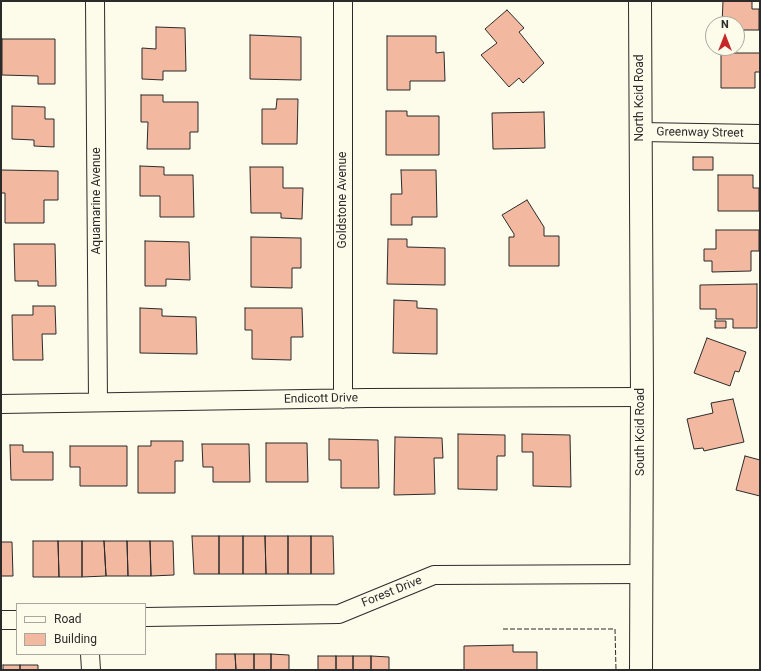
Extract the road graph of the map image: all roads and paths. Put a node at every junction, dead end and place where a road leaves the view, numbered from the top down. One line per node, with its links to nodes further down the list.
1 (95, 1): 9 (street, Aquamarine Avenue)
2 (343, 1): 8 (street, Goldstone Avenue)
3 (640, 1): 4 (street, North Kcid Road)
4 (640, 132): 5 (street, Greenway Street); 6 (street, North Kcid Road)
5 (760, 134)
6 (641, 195): 7 (street, South Kcid Road)
7 (642, 398): 8 (street, Endicott Drive); 11 (street, South Kcid Road)
8 (342, 399): 9 (street, Endicott Drive)
9 (98, 402): 10 (street, Endicott Drive)
10 (1, 404)
11 (641, 574): 12 (street, Forest Drive); 17 (street, South Kcid Road)
12 (146, 618)
13 (1, 620): 14 (street)
14 (16, 620)
15 (90, 655): 16 (street)
16 (91, 670)
17 (640, 670)

